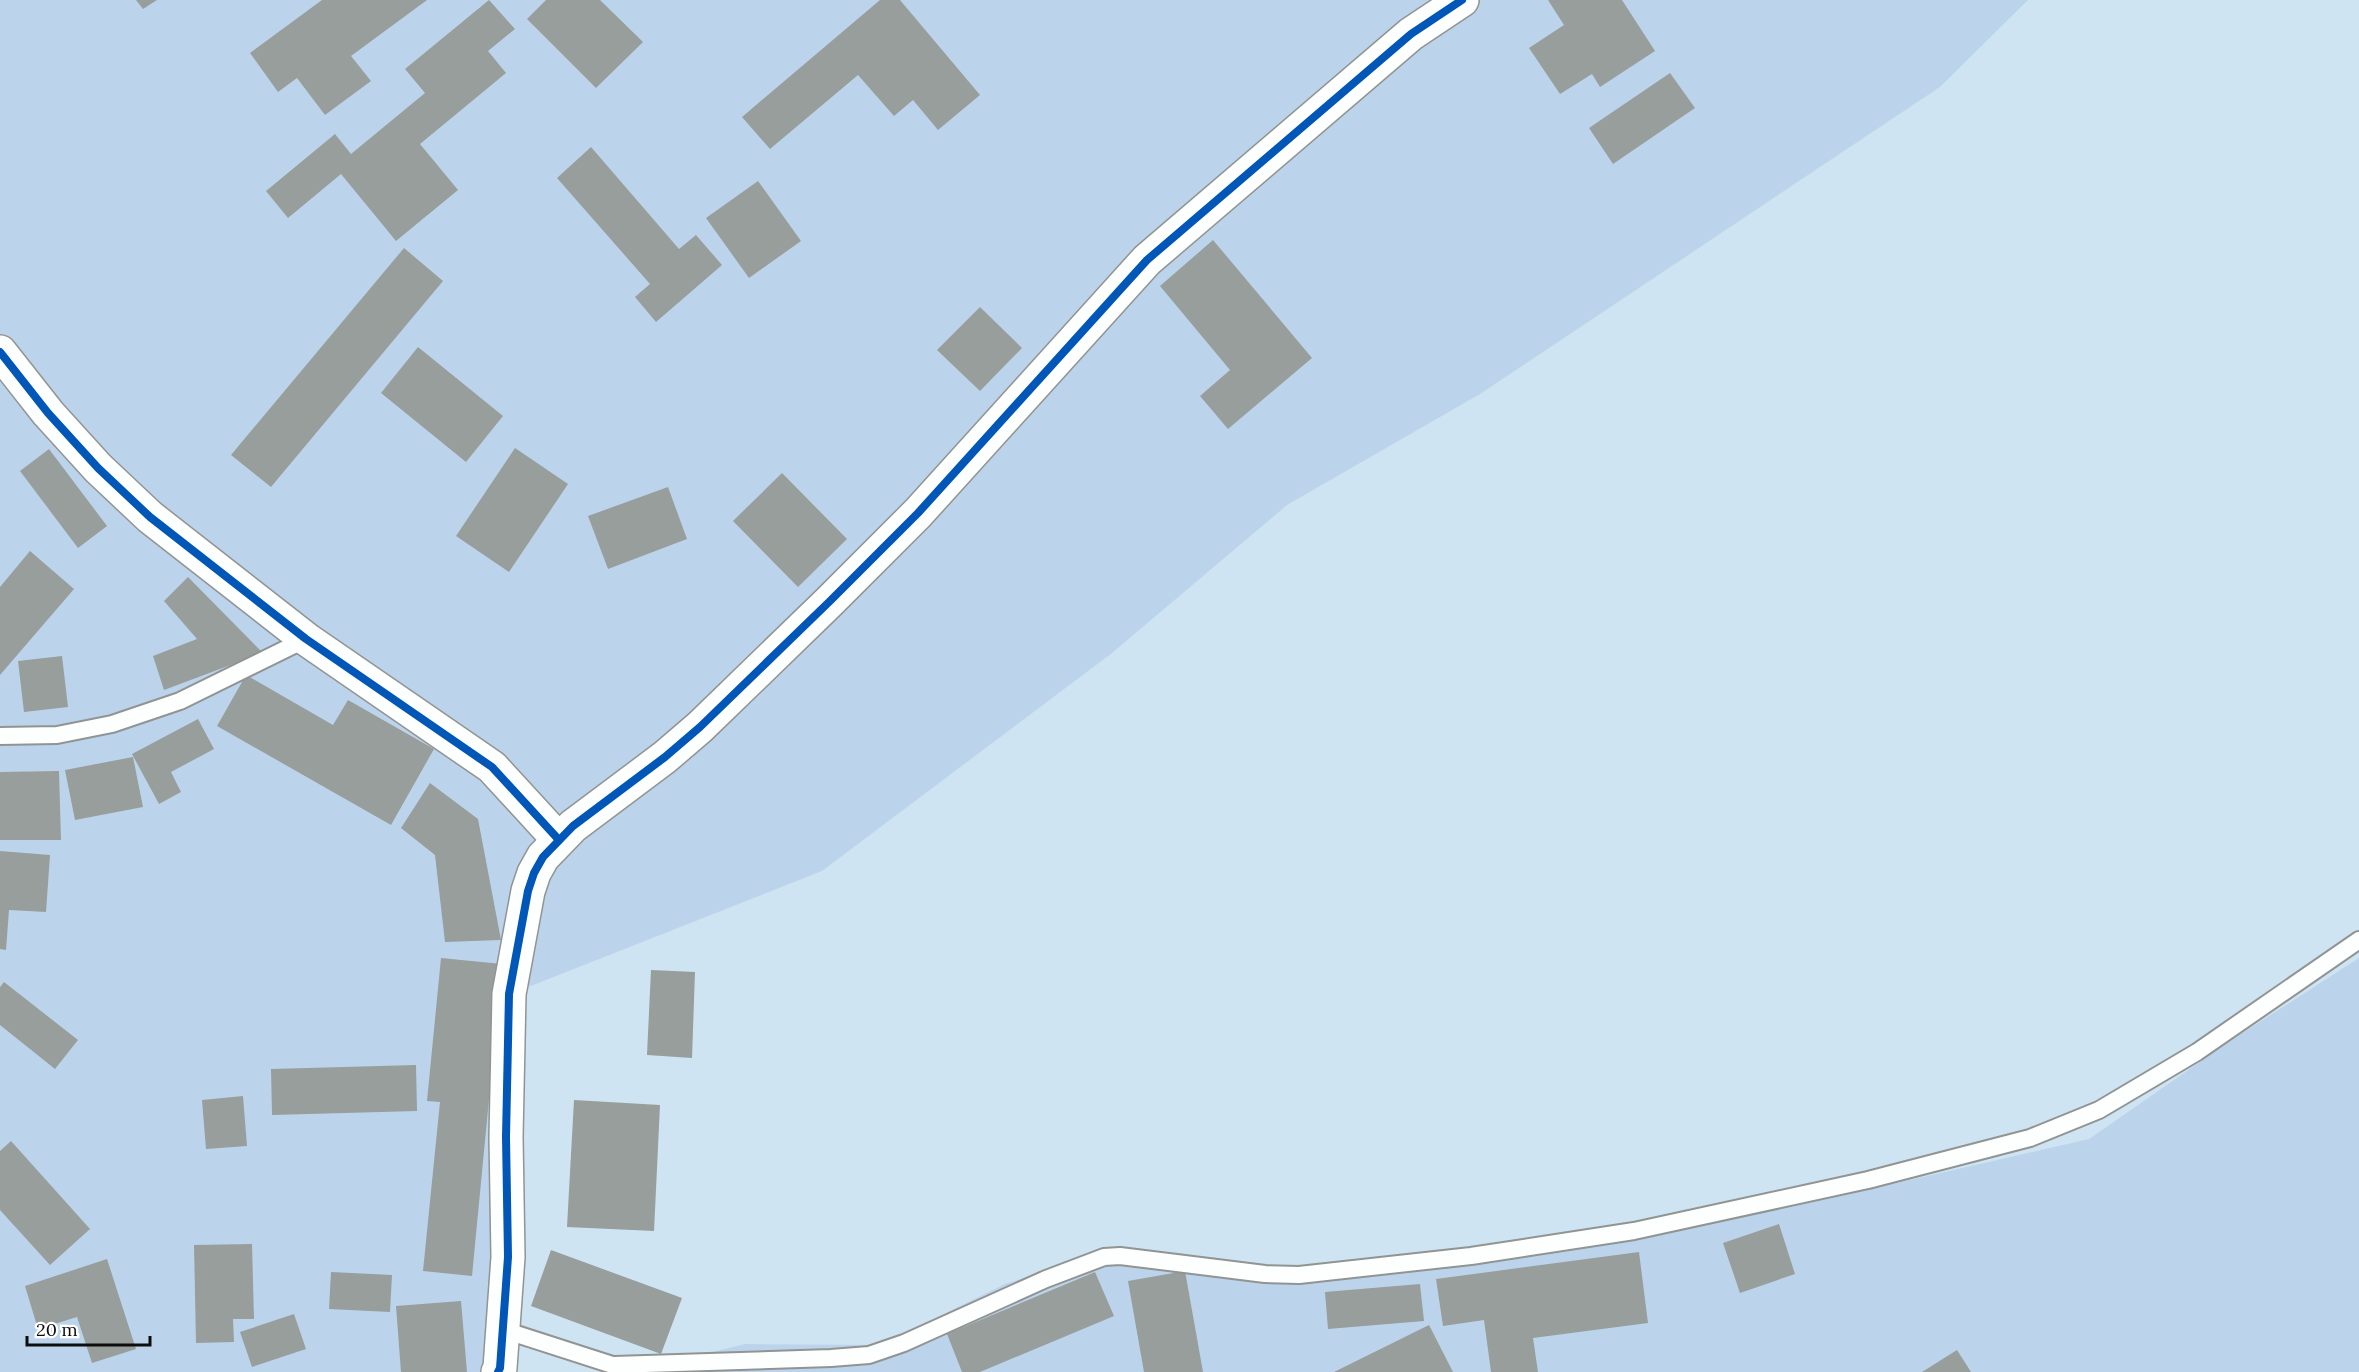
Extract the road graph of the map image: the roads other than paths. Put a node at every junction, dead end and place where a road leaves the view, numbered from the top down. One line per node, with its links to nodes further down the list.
1 (1462, 0): 5 (street)
2 (0, 352): 3 (street)
3 (306, 639): 4 (lane); 5 (street)
4 (0, 736)
5 (559, 840): 7 (street)
6 (2359, 940): 8 (lane)
7 (504, 1330): 8 (lane); 9 (street)
8 (614, 1365): 10 (lane)
9 (498, 1372)
10 (635, 1372)

